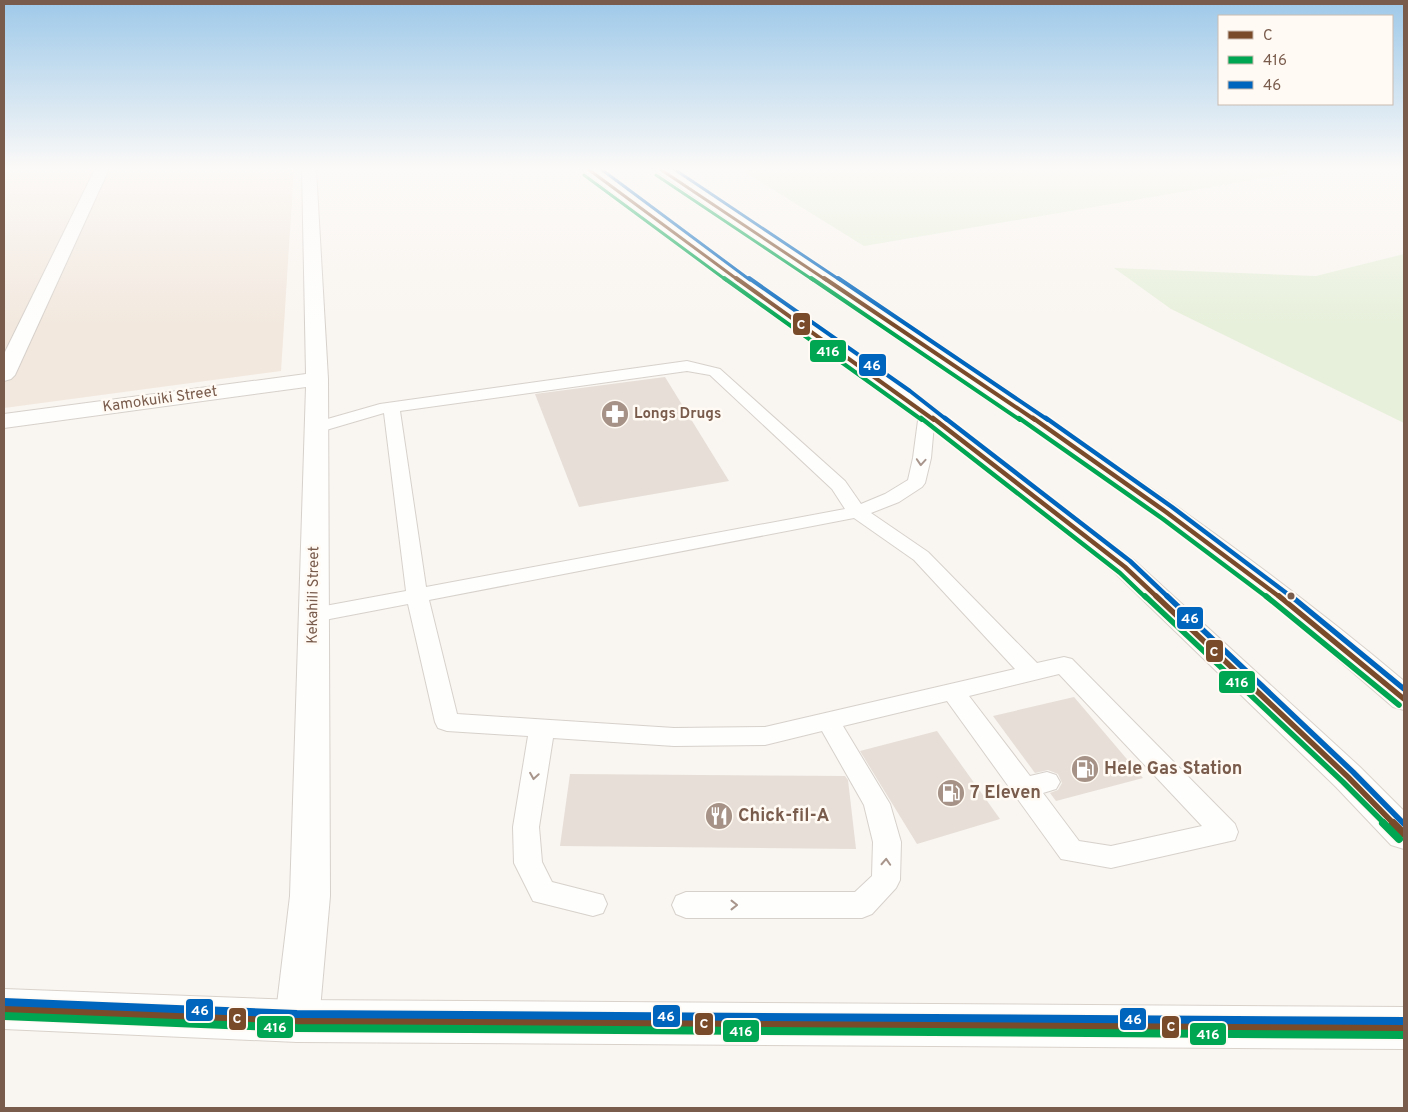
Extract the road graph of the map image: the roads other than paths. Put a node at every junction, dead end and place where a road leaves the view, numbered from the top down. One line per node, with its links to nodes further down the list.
1 (77, 221): 5 (main road)
2 (311, 221): 6 (main road, Kekahili Street)
3 (659, 221): 8 (main road)
4 (737, 221): 16 (main road)
5 (4, 376)
6 (317, 380): 9 (main road, Kamokuiki Street); 10 (main road, Kekahili Street)
7 (391, 408): 10 (lane); 11 (lane); 12 (lane)
8 (927, 414): 11 (lane, one-way to 11); 19 (main road)
9 (4, 421)
10 (316, 428): 13 (main road, Kekahili Street)
11 (857, 512): 12 (lane); 14 (lane)
12 (416, 595): 13 (lane); 18 (lane)
13 (314, 615): 23 (main road, Kekahili Street)
14 (1033, 673): 15 (lane); 15 (lane)
15 (954, 692): 17 (lane)
16 (1404, 699)
17 (828, 721): 18 (lane); 21 (lane, one-way to 17)
18 (542, 728): 20 (lane, one-way to 20)
19 (1404, 834)
20 (593, 904)
21 (686, 905)
22 (4, 1009): 23 (main road)
23 (296, 1020): 24 (main road)
24 (1404, 1028)

